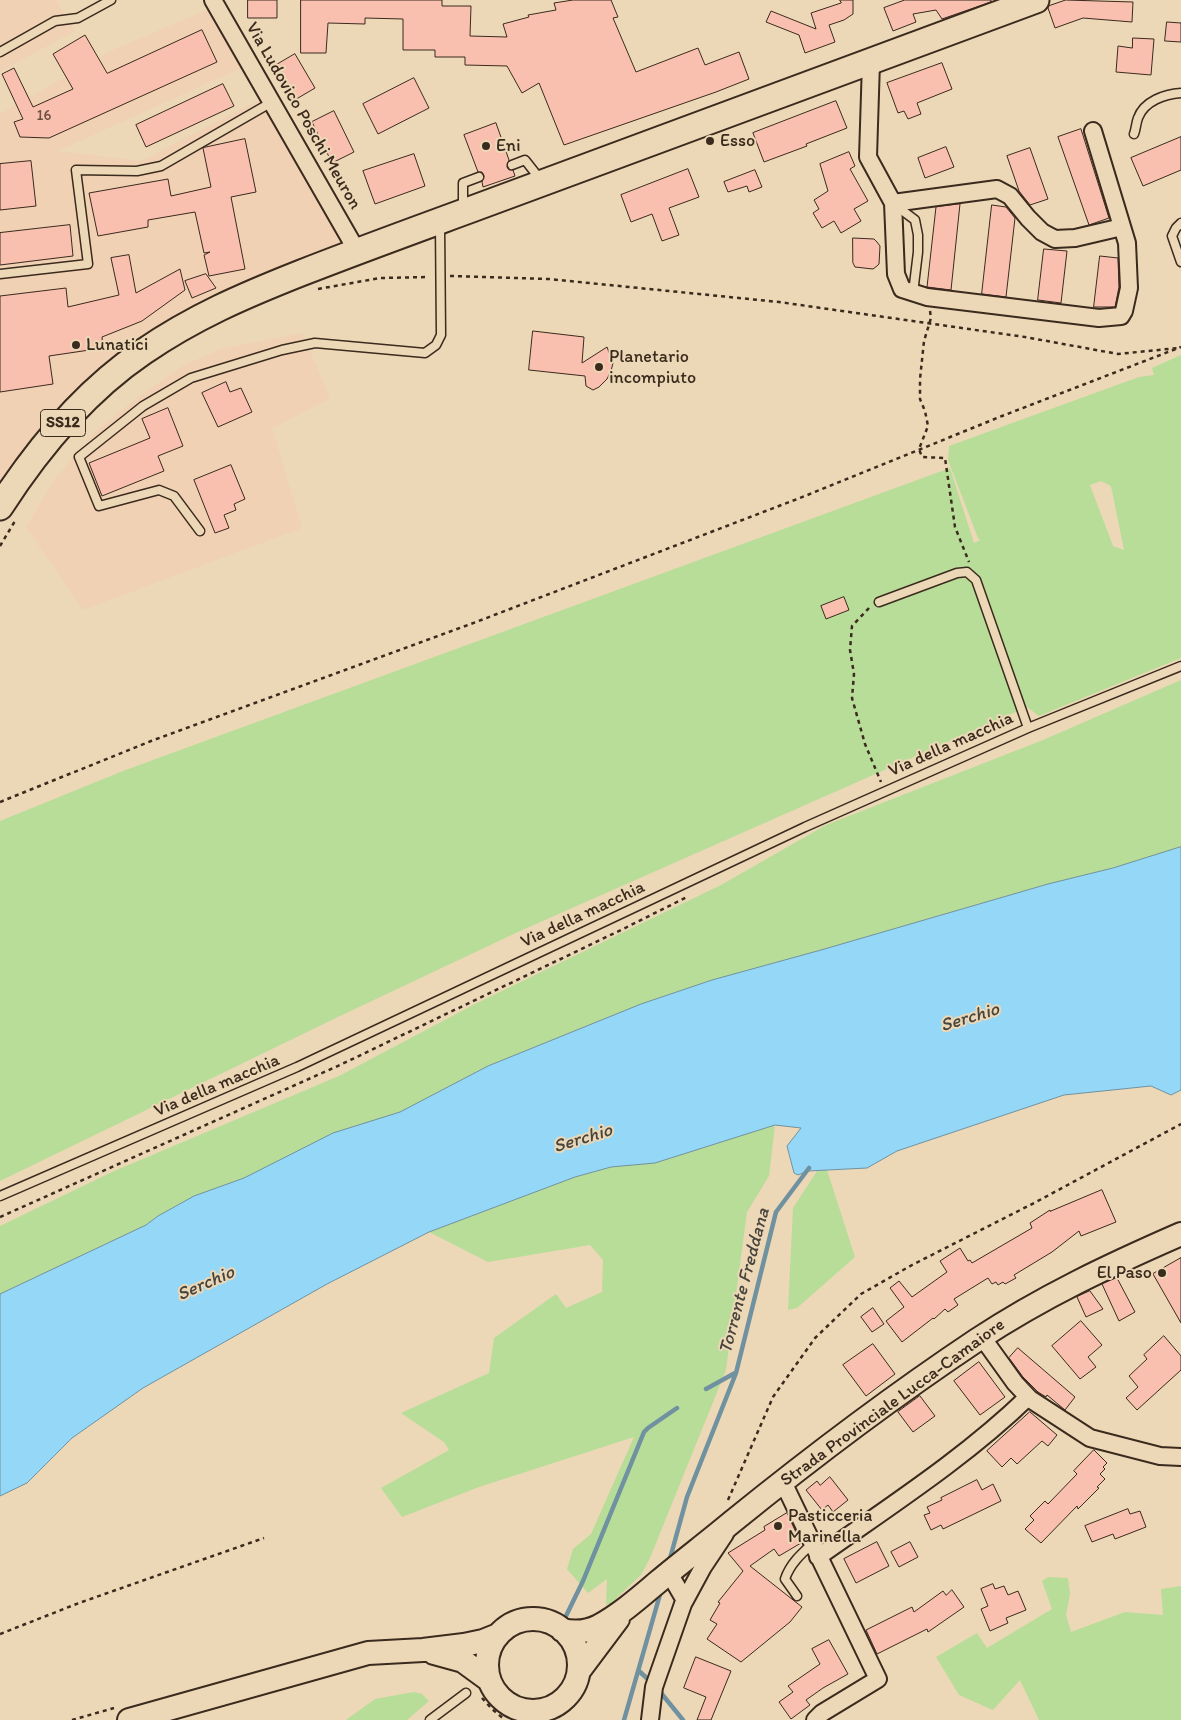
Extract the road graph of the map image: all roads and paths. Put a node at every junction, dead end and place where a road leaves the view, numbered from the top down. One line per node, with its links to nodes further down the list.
1 (111, 0): 4 (lane)
2 (213, 0): 7 (street, Via Ludovico Poschi Meuron)
3 (1036, 0): 5 (main road)
4 (0, 52)
5 (871, 62): 12 (main road); 13 (street)
6 (1181, 93): 9 (lane)
7 (272, 102): 17 (street, Via Ludovico Poschi Meuron); 19 (lane)
8 (1094, 131): 16 (street)
9 (1134, 134)
10 (512, 165): 12 (lane)
11 (479, 177): 14 (lane)
12 (542, 183): 14 (main road)
13 (893, 204): 16 (street); 22 (lane); 22 (street)
14 (452, 217): 17 (main road); 20 (lane)
15 (1181, 223): 18 (lane)
16 (1122, 228): 22 (street)
17 (357, 251): 26 (main road, SS12)
18 (1181, 262)
19 (0, 274)
20 (441, 276): 21 (path); 23 (path); 27 (lane)
21 (317, 289)
22 (920, 295): 23 (path)
23 (929, 323): 24 (path); 25 (path)
24 (1179, 348): 25 (path)
25 (919, 449): 29 (path); 34 (path)
26 (9, 511): 28 (path)
27 (200, 531)
28 (0, 546)
29 (976, 580): 30 (lane); 32 (lane)
30 (879, 602): 33 (path)
31 (1181, 666): 32 (lane, Via della macchia)
32 (1028, 728): 37 (lane, Via della macchia)
33 (877, 773)
34 (0, 802)
35 (624, 929): 38 (path)
36 (1181, 1124): 44 (path)
37 (0, 1196)
38 (0, 1218)
39 (1181, 1234): 40 (main road, Strada Provinciale Lucca-Camaiore)
40 (982, 1337): 41 (street); 43 (main road, Strada Provinciale Lucca-Camaiore)
41 (1028, 1396): 42 (street); 46 (street)
42 (1181, 1457)
43 (783, 1482): 44 (main road, Strada Provinciale Lucca-Camaiore); 46 (street)
44 (729, 1513): 47 (main road, Strada Provinciale Lucca-Camaiore)
45 (264, 1538): 52 (path)
46 (815, 1550): 48 (lane); 62 (street)
47 (684, 1567): 49 (main road, Strada Provinciale Lucca-Camaiore); 61 (street)
48 (797, 1596)
49 (628, 1607): 50 (main road, Strada Provinciale Lucca-Camaiore); 54 (main road, Strada Provinciale Lucca-Camaiore)
50 (558, 1623): 51 (main road); 51 (path); 54 (main road)
51 (500, 1629): 53 (main road); 55 (main road)
52 (0, 1634)
53 (423, 1650): 55 (main road); 59 (main road)
54 (579, 1671): 57 (main road)
55 (489, 1680): 58 (main road)
56 (466, 1693): 60 (lane)
57 (558, 1710): 58 (main road)
58 (518, 1714)
59 (129, 1720)
60 (430, 1720)
61 (650, 1720)
62 (815, 1720)

